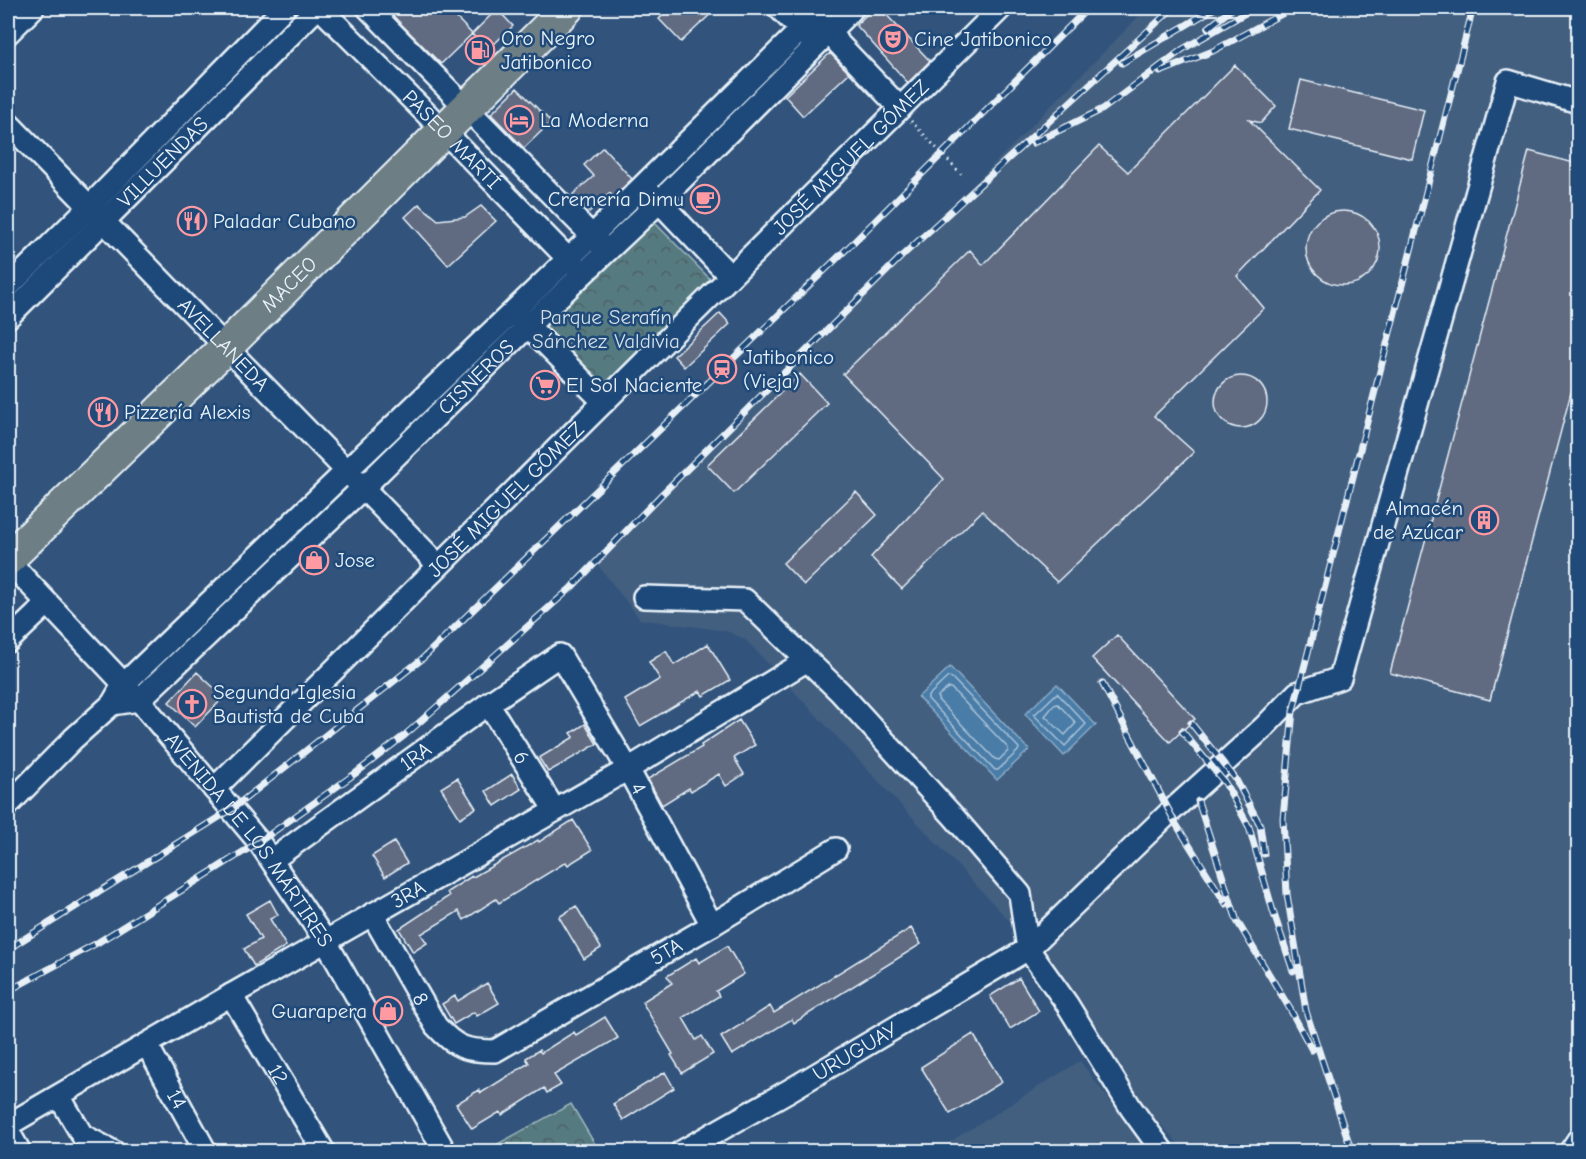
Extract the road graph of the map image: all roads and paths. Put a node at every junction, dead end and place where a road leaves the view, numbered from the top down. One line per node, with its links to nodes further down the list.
1 (33, 8): 10 (street)
2 (284, 8): 19 (street, VILLUENDAS)
3 (319, 8): 15 (street, PASEO MARTÍ); 20 (street, VILLUENDAS)
4 (369, 8): 13 (street, PASEO MARTÍ)
5 (567, 8): 13 (highway, MACEO)
6 (779, 8): 9 (street)
7 (853, 8): 9 (street, CISNEROS)
8 (1001, 8): 12 (street, JOSÉ MIGUEL GÓMEZ)
9 (815, 22): 12 (street); 17 (street, CISNEROS); 18 (street, CISNEROS)
10 (8, 33)
11 (1578, 102): 51 (street, URUGUAY)
12 (900, 108): 16 (path); 23 (street, JOSÉ MIGUEL GÓMEZ)
13 (466, 109): 15 (highway, MACEO); 21 (street, PASEO MARTÍ)
14 (8, 123): 19 (street, AVELLANEDA)
15 (444, 131): 22 (street, PASEO MARTÍ); 27 (highway, MACEO)
16 (961, 174)
17 (644, 185): 18 (street); 21 (street, CISNEROS)
18 (659, 202): 21 (street, CISNEROS); 23 (street)
19 (89, 207): 20 (street, AVELLANEDA); 24 (street, VILLUENDAS)
20 (105, 222): 25 (street, VILLUENDAS); 27 (street, AVELLANEDA)
21 (600, 243): 22 (street, CISNEROS)
22 (575, 266): 26 (street, CISNEROS)
23 (730, 276): 28 (street, JOSÉ MIGUEL GÓMEZ)
24 (8, 287)
25 (8, 317)
26 (520, 318): 28 (street); 29 (street, CISNEROS); 30 (street, CISNEROS)
27 (226, 347): 29 (street, AVELLANEDA); 31 (highway, MACEO)
28 (604, 402): 32 (street, JOSÉ MIGUEL GÓMEZ)
29 (346, 470): 30 (street, AVELLANEDA); 38 (street, CISNEROS)
30 (363, 488): 32 (street, AVELLANEDA); 39 (street, CISNEROS)
31 (8, 560): 34 (street, AVENIDA DE LOS MÁRTIRES)
32 (438, 566): 43 (street, JOSÉ MIGUEL GÓMEZ)
33 (644, 597): 37 (street)
34 (47, 604): 35 (street); 38 (street, AVENIDA DE LOS MÁRTIRES)
35 (8, 641)
36 (560, 655): 41 (street, 1RA); 42 (street, 4)
37 (806, 661): 42 (street, 3RA); 51 (street)
38 (123, 685): 39 (street, AVENIDA DE LOS MÁRTIRES); 40 (street, CISNEROS)
39 (139, 700): 40 (street); 43 (street, AVENIDA DE LOS MÁRTIRES)
40 (112, 704): 44 (street, CISNEROS)
41 (488, 704): 45 (street, 6); 47 (street, 1RA)
42 (628, 769): 45 (street, 3RA); 49 (street, 4)
43 (214, 789): 47 (street, AVENIDA DE LOS MÁRTIRES)
44 (8, 805)
45 (554, 809): 48 (street, 3RA)
46 (836, 849): 49 (street, 5TA)
47 (272, 860): 50 (street, AVENIDA DE LOS MÁRTIRES)
48 (372, 914): 50 (street, 3RA); 54 (street, 8)
49 (712, 925): 54 (street, 5TA)
50 (326, 942): 52 (street, 3RA); 63 (street, AVENIDA DE LOS MÁRTIRES)
51 (1028, 949): 64 (street, URUGUAY); 65 (street)
52 (231, 995): 53 (street, 3RA); 62 (street, 12)
53 (147, 1045): 55 (street, 3RA); 61 (street, 14)
54 (495, 1051)
55 (59, 1096): 56 (street, 3RA); 60 (street)
56 (8, 1125)
57 (8, 1131): 59 (street)
58 (1578, 1140): 66 (street)
59 (20, 1152)
60 (114, 1152)
61 (206, 1152)
62 (324, 1152)
63 (445, 1152)
64 (681, 1152)
65 (1163, 1152)
66 (1570, 1152)

